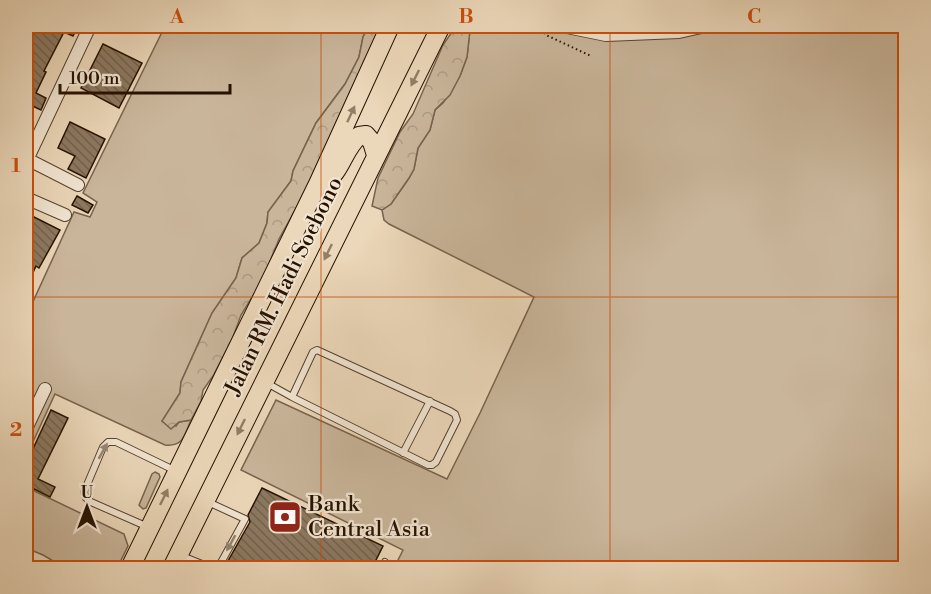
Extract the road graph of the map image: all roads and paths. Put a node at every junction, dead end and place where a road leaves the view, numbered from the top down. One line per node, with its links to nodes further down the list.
1 (90, 26): 11 (street)
2 (390, 26): 12 (main road, Jalan RM. Hadi Soebono, one-way to 2)
3 (441, 26): 10 (main road, Jalan RM. Hadi Soebono, one-way to 10)
4 (538, 26): 9 (path)
5 (562, 26): 8 (street)
6 (665, 26): 8 (street)
7 (706, 26): 8 (street)
8 (679, 32)
9 (591, 56)
10 (376, 155): 12 (main road); 16 (main road, Jalan RM. Hadi Soebono, one-way to 16)
11 (26, 161): 13 (street)
12 (318, 184): 22 (main road, Jalan RM. Hadi Soebono)
13 (78, 185)
14 (26, 198): 15 (street)
15 (65, 215)
16 (264, 381): 18 (lane); 23 (main road, Jalan RM. Hadi Soebono, one-way to 23)
17 (45, 389): 20 (street)
18 (292, 397): 19 (lane); 21 (lane)
19 (430, 401): 21 (lane); 21 (lane)
20 (26, 429)
21 (403, 453)
22 (176, 471): 24 (main road, Jalan RM. Hadi Soebono, one-way to 22); 24 (lane, one-way to 22)
23 (205, 501): 25 (main road, Jalan RM. Hadi Soebono); 30 (lane, one-way to 30)
24 (149, 528): 28 (main road, Jalan RM. Hadi Soebono)
25 (175, 561): 29 (lane)
26 (26, 564): 27 (street)
27 (35, 568)
28 (130, 568)
29 (212, 568)
30 (218, 568)

